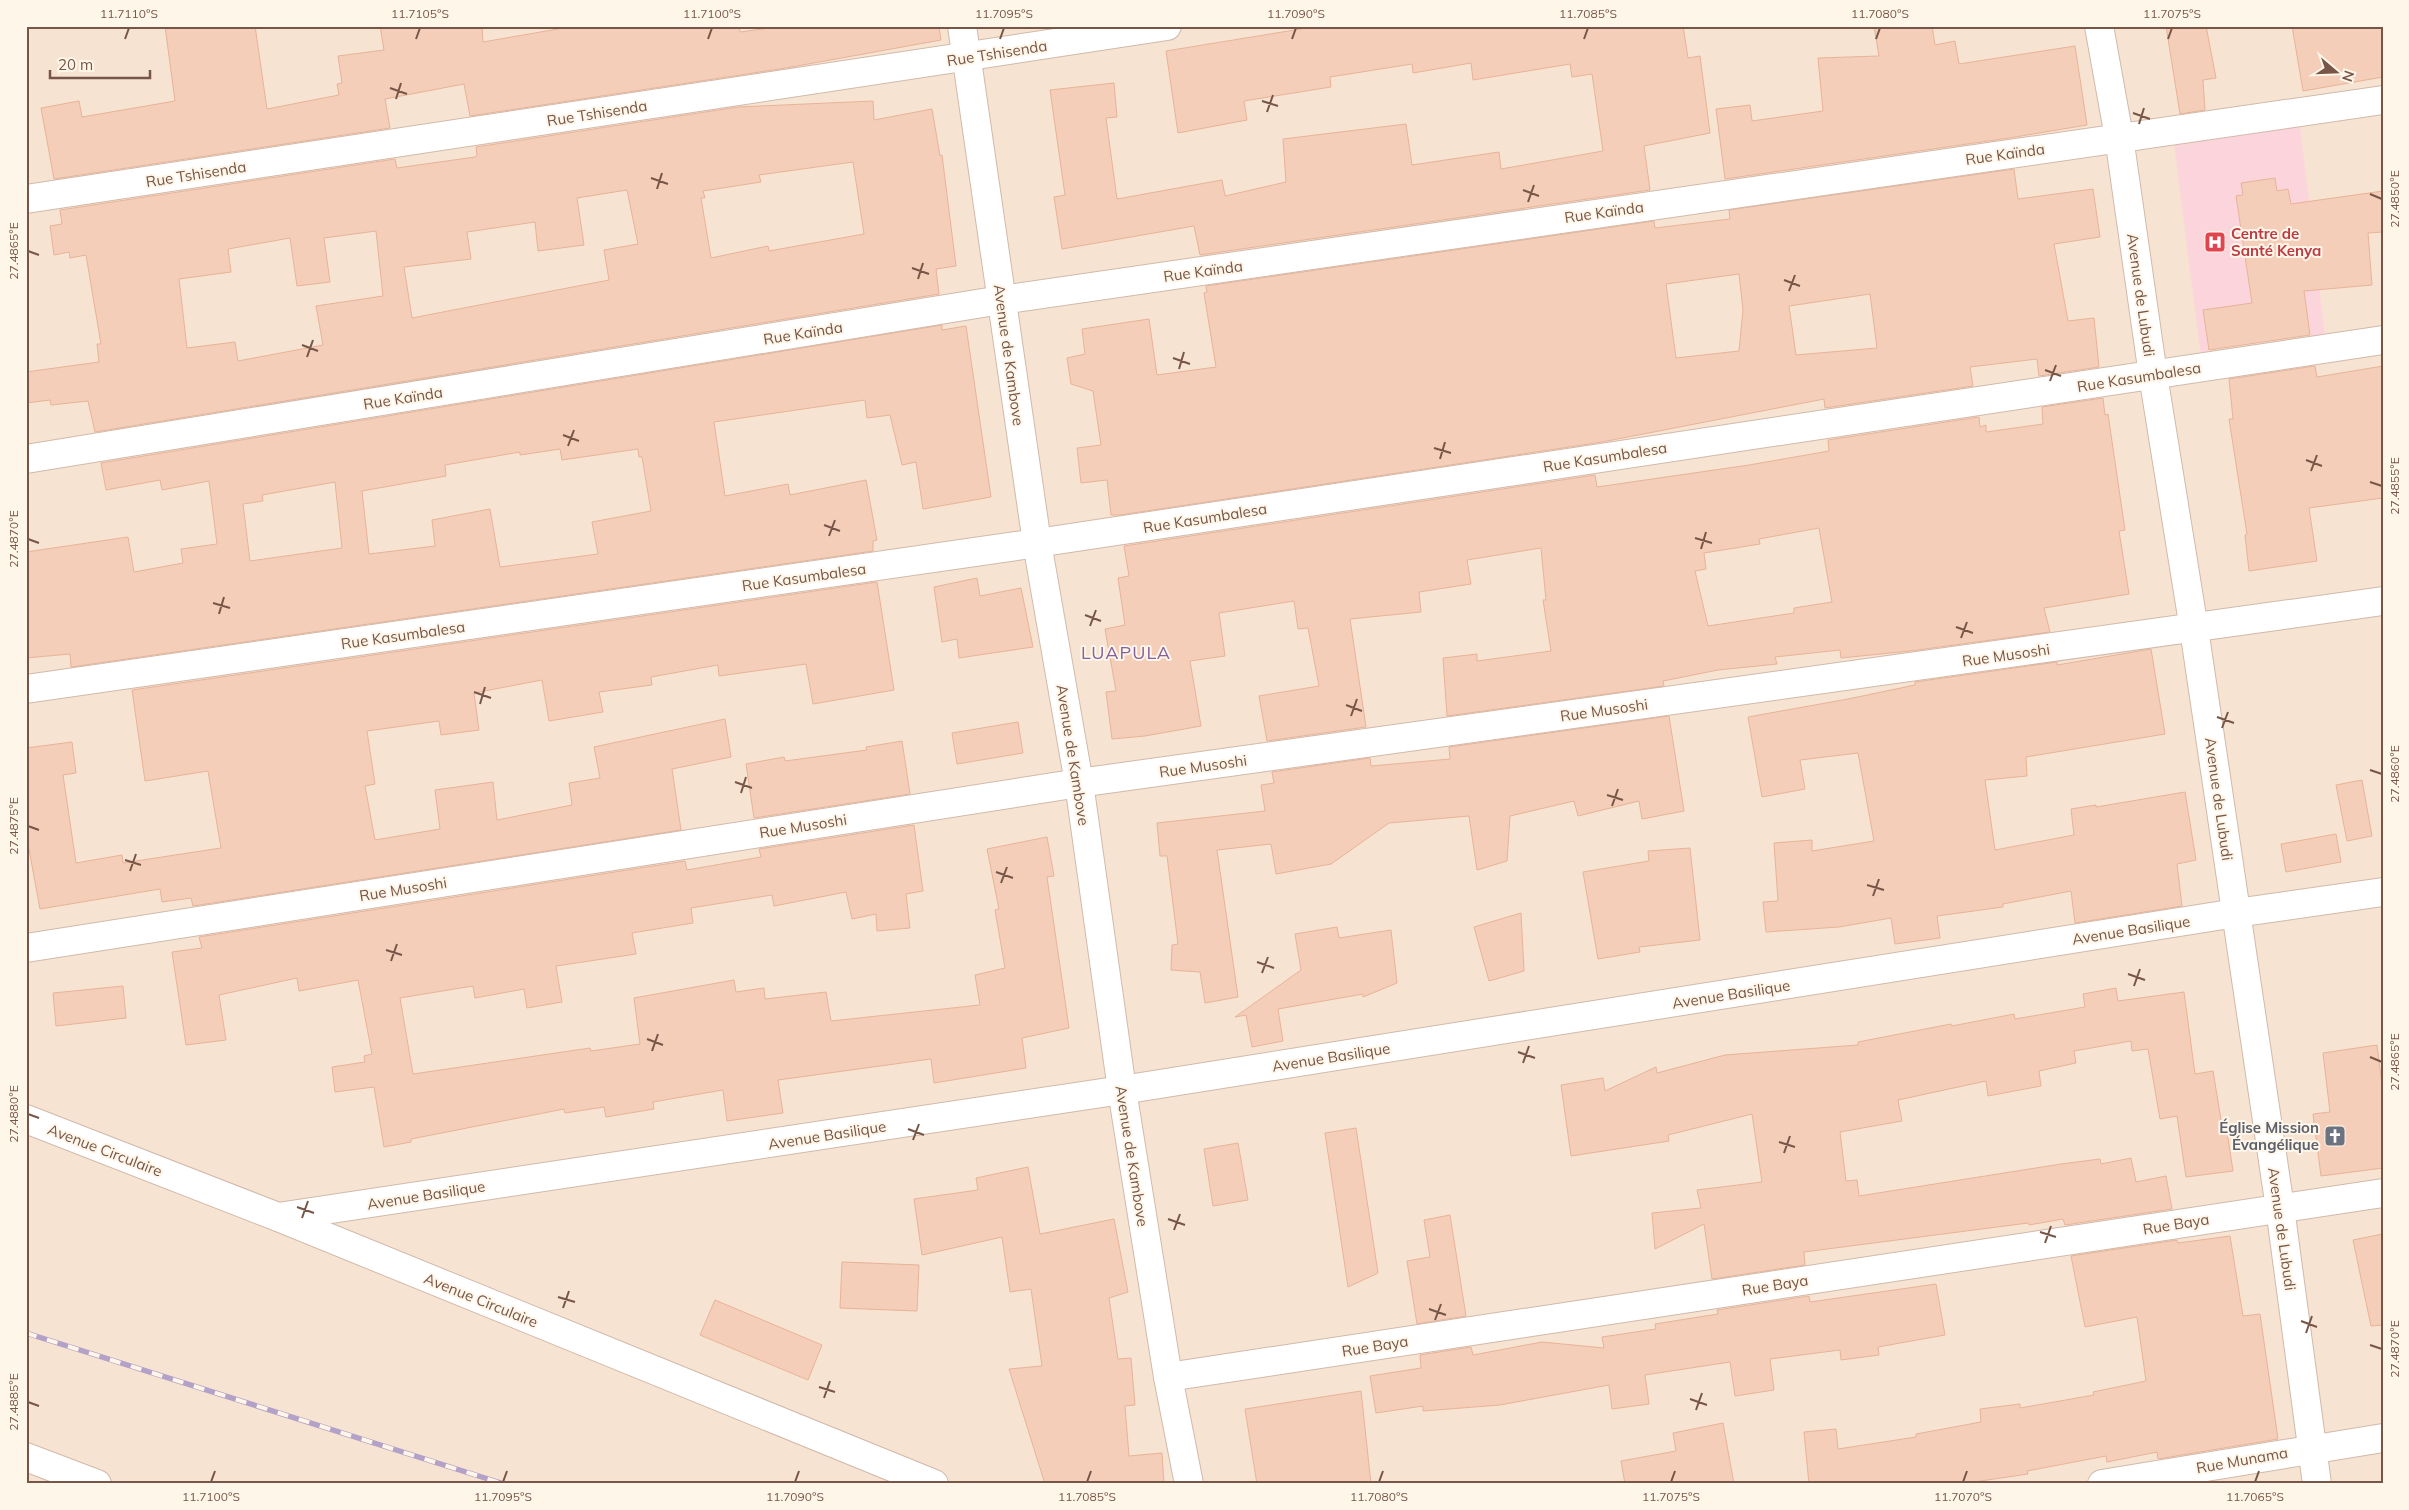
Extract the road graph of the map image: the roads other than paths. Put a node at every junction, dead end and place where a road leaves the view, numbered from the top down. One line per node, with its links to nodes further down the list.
1 (962, 26): 4 (street, Avenue de Kambove)
2 (1167, 26): 4 (street, Rue Tshisenda)
3 (2099, 26): 6 (street, Avenue de Lubudi)
4 (967, 58): 7 (street, Rue Tshisenda); 8 (street, Avenue de Kambove)
5 (2383, 100): 6 (street, Rue Kaïnda)
6 (2119, 137): 8 (street, Rue Kaïnda); 10 (street, Avenue de Lubudi)
7 (26, 199)
8 (1001, 300): 11 (street, Rue Kaïnda); 12 (street, Avenue de Kambove)
9 (2383, 340): 10 (street, Rue Kasumbalesa)
10 (2153, 375): 12 (street, Rue Kasumbalesa); 14 (street, Avenue de Lubudi)
11 (26, 459)
12 (1037, 544): 15 (street, Rue Kasumbalesa); 16 (street, Avenue de Kambove)
13 (2383, 601): 14 (street, Rue Musoshi)
14 (2194, 629): 16 (street, Rue Musoshi); 18 (street, Avenue de Lubudi)
15 (26, 689)
16 (1079, 783): 19 (street, Rue Musoshi); 20 (street, Avenue de Kambove)
17 (2383, 892): 18 (street, Avenue Basilique)
18 (2236, 913): 20 (street, Avenue Basilique); 23 (street, Avenue de Lubudi)
19 (26, 948)
20 (1122, 1090): 24 (street, Avenue Basilique); 25 (street, Avenue de Kambove)
21 (26, 1119): 24 (street, Avenue Circulaire)
22 (2383, 1193): 23 (street, Rue Baya)
23 (2280, 1208): 25 (street, Rue Baya); 27 (street, Avenue de Lubudi)
24 (278, 1217): 30 (street, Avenue Circulaire)
25 (1168, 1377): 31 (street, Avenue de Kambove)
26 (2383, 1438): 27 (street, Rue Munama)
27 (2311, 1448): 32 (street, Rue Munama); 33 (street, Avenue de Lubudi)
28 (26, 1457): 29 (street)
29 (97, 1484)
30 (934, 1484)
31 (1189, 1484)
32 (2102, 1484)
33 (2317, 1484)

